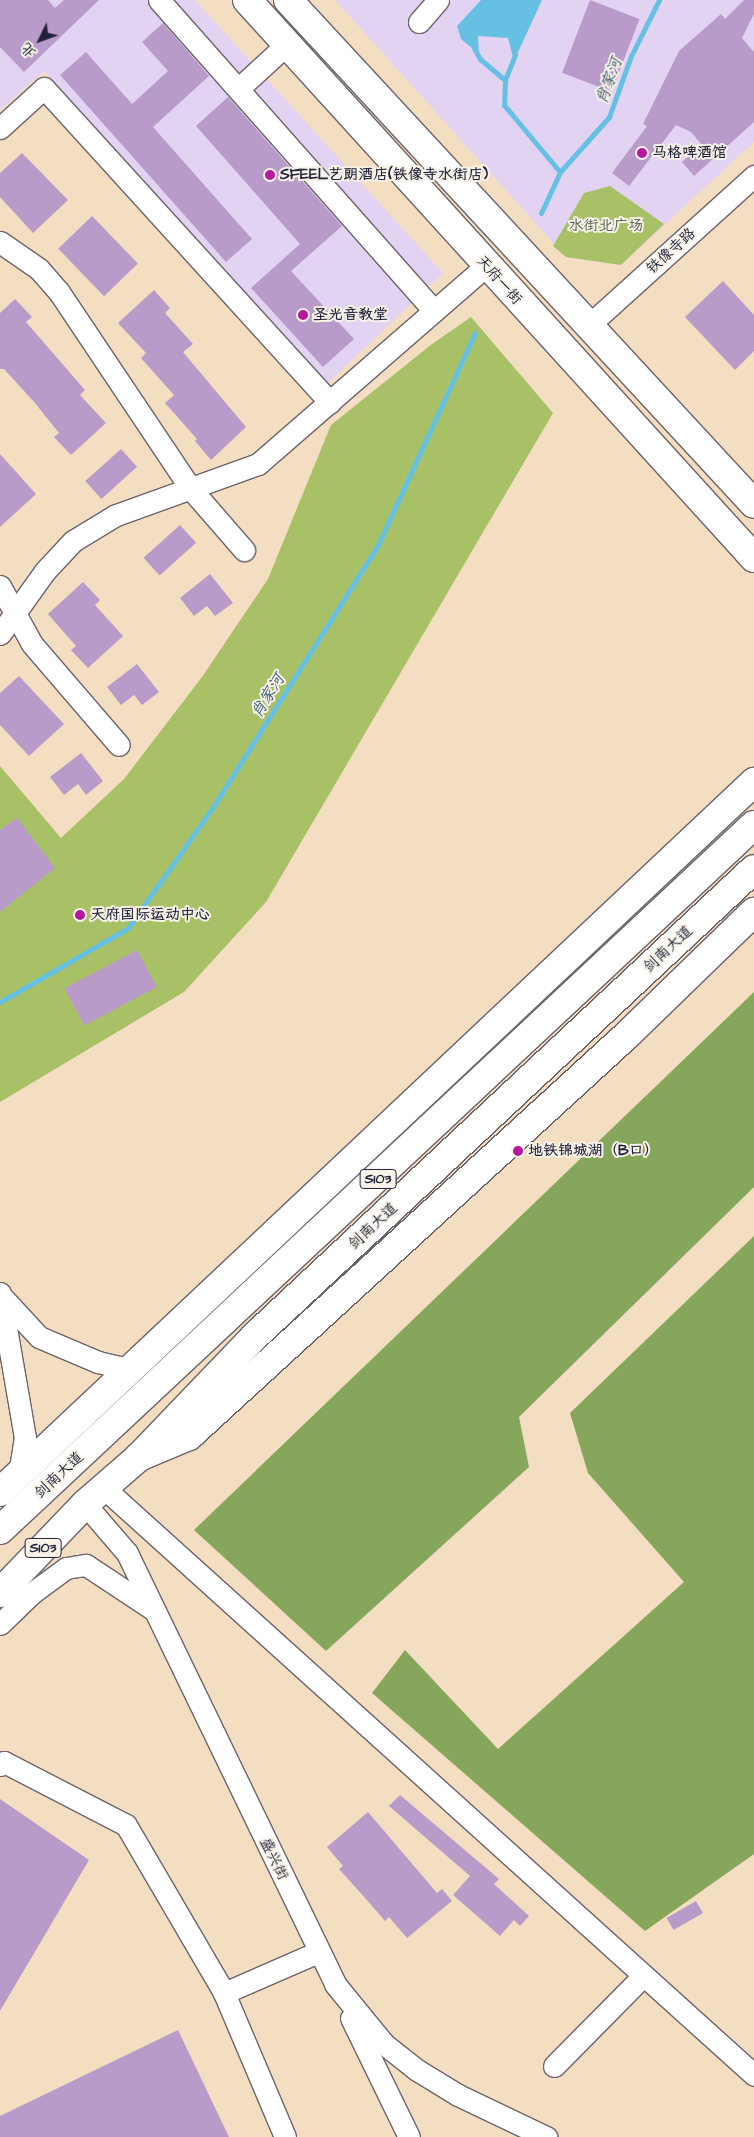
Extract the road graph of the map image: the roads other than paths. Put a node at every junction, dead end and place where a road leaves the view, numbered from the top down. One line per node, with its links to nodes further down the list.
1 (159, 0): 7 (street)
2 (247, 0): 6 (main road, 天府一街)
3 (288, 0): 13 (main road)
4 (438, 0): 5 (street)
5 (419, 22)
6 (287, 44): 7 (street); 11 (main road, 天府一街)
7 (238, 89): 12 (street)
8 (0, 128): 14 (street)
9 (754, 176): 13 (street, 铁像寺路)
10 (0, 242): 15 (street)
11 (486, 266): 12 (street); 18 (main road, 天府一街)
12 (434, 311): 14 (street)
13 (588, 326): 16 (main road)
14 (330, 402): 15 (street)
15 (191, 489): 17 (street); 20 (street)
16 (754, 504)
17 (244, 550)
18 (754, 558)
19 (0, 586): 20 (street)
20 (15, 614): 21 (street); 22 (street)
21 (0, 634)
22 (119, 745)
23 (750, 790): 28 (main road)
24 (754, 825): 32 (main road, 剑南大道 / S103)
25 (754, 869): 29 (main road, 剑南大道 / S103)
26 (754, 912): 29 (main road)
27 (1, 1295): 28 (street); 30 (street)
28 (129, 1369): 30 (main road)
29 (139, 1457): 31 (main road, 剑南大道 / S103)
30 (10, 1483)
31 (94, 1496): 33 (main road, 剑南大道 / S103); 34 (street, 盛兴街); 38 (street)
32 (0, 1530)
33 (0, 1593)
34 (154, 1610): 35 (street); 37 (street, 盛兴街)
35 (0, 1624)
36 (0, 1765): 40 (street)
37 (318, 1952): 39 (street, 盛兴街); 40 (street)
38 (643, 1976): 41 (street); 42 (street)
39 (335, 1984): 44 (street); 45 (street, 盛兴街)
40 (224, 1993): 43 (street)
41 (554, 2066)
42 (754, 2075)
43 (285, 2137)
44 (409, 2137)
45 (546, 2137)

